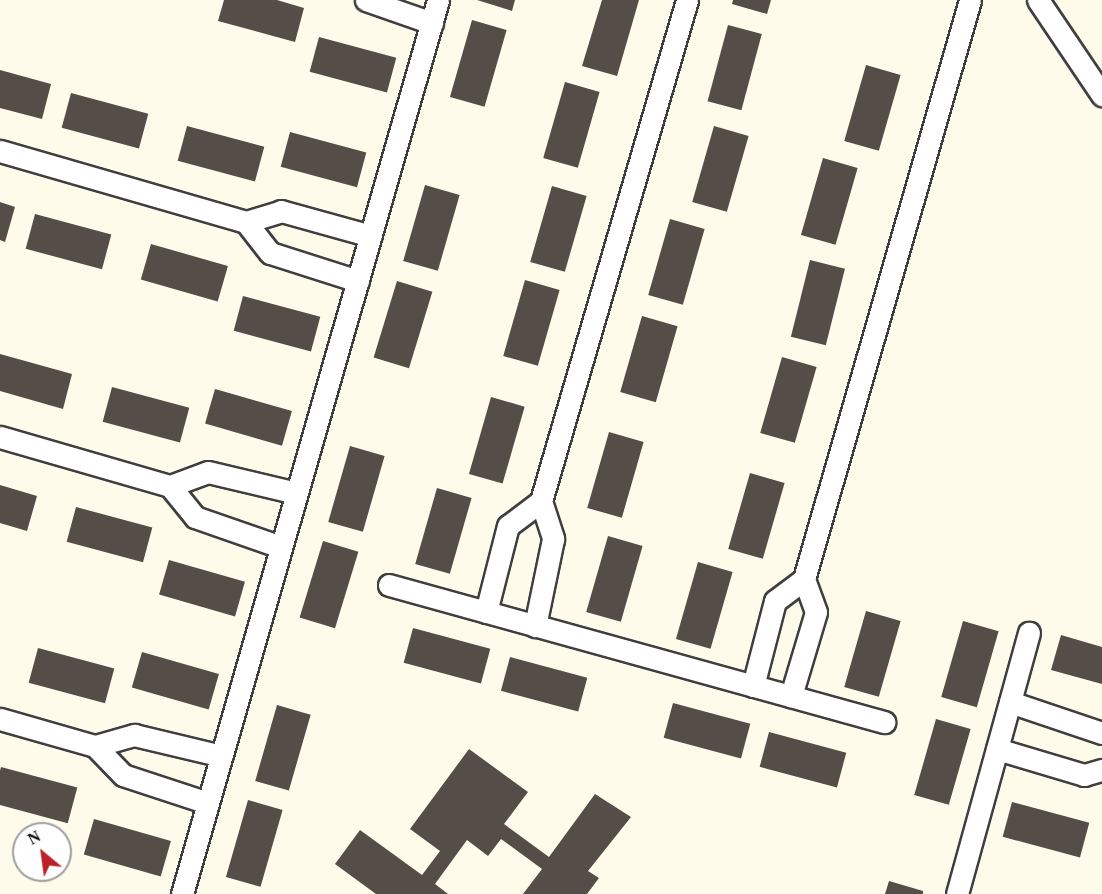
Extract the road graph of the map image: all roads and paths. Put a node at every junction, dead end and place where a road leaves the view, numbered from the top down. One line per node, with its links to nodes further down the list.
1 (366, 0): 6 (street)
2 (438, 0): 6 (street)
3 (687, 0): 15 (street)
4 (970, 0): 17 (street)
5 (1038, 0): 7 (street)
6 (432, 23): 10 (street)
7 (1102, 95)
8 (0, 151): 9 (street)
9 (246, 222): 10 (street); 11 (street)
10 (371, 236): 11 (street)
11 (358, 281): 14 (street)
12 (0, 437): 13 (street)
13 (170, 486): 14 (street); 16 (street)
14 (297, 494): 16 (street)
15 (541, 501): 19 (street); 20 (street)
16 (282, 547): 30 (street)
17 (804, 579): 22 (street); 23 (street)
18 (389, 585): 19 (street)
19 (486, 612): 20 (street)
20 (535, 626): 22 (street)
21 (1029, 633): 24 (street)
22 (753, 686): 23 (street)
23 (792, 696): 26 (street)
24 (1010, 702): 27 (street); 29 (street)
25 (0, 719): 28 (street)
26 (884, 722)
27 (1102, 733)
28 (95, 746): 30 (street); 32 (street)
29 (997, 749): 31 (street); 34 (street)
30 (222, 756): 32 (street)
31 (1102, 770)
32 (208, 803): 33 (street)
33 (182, 894)
34 (957, 894)

